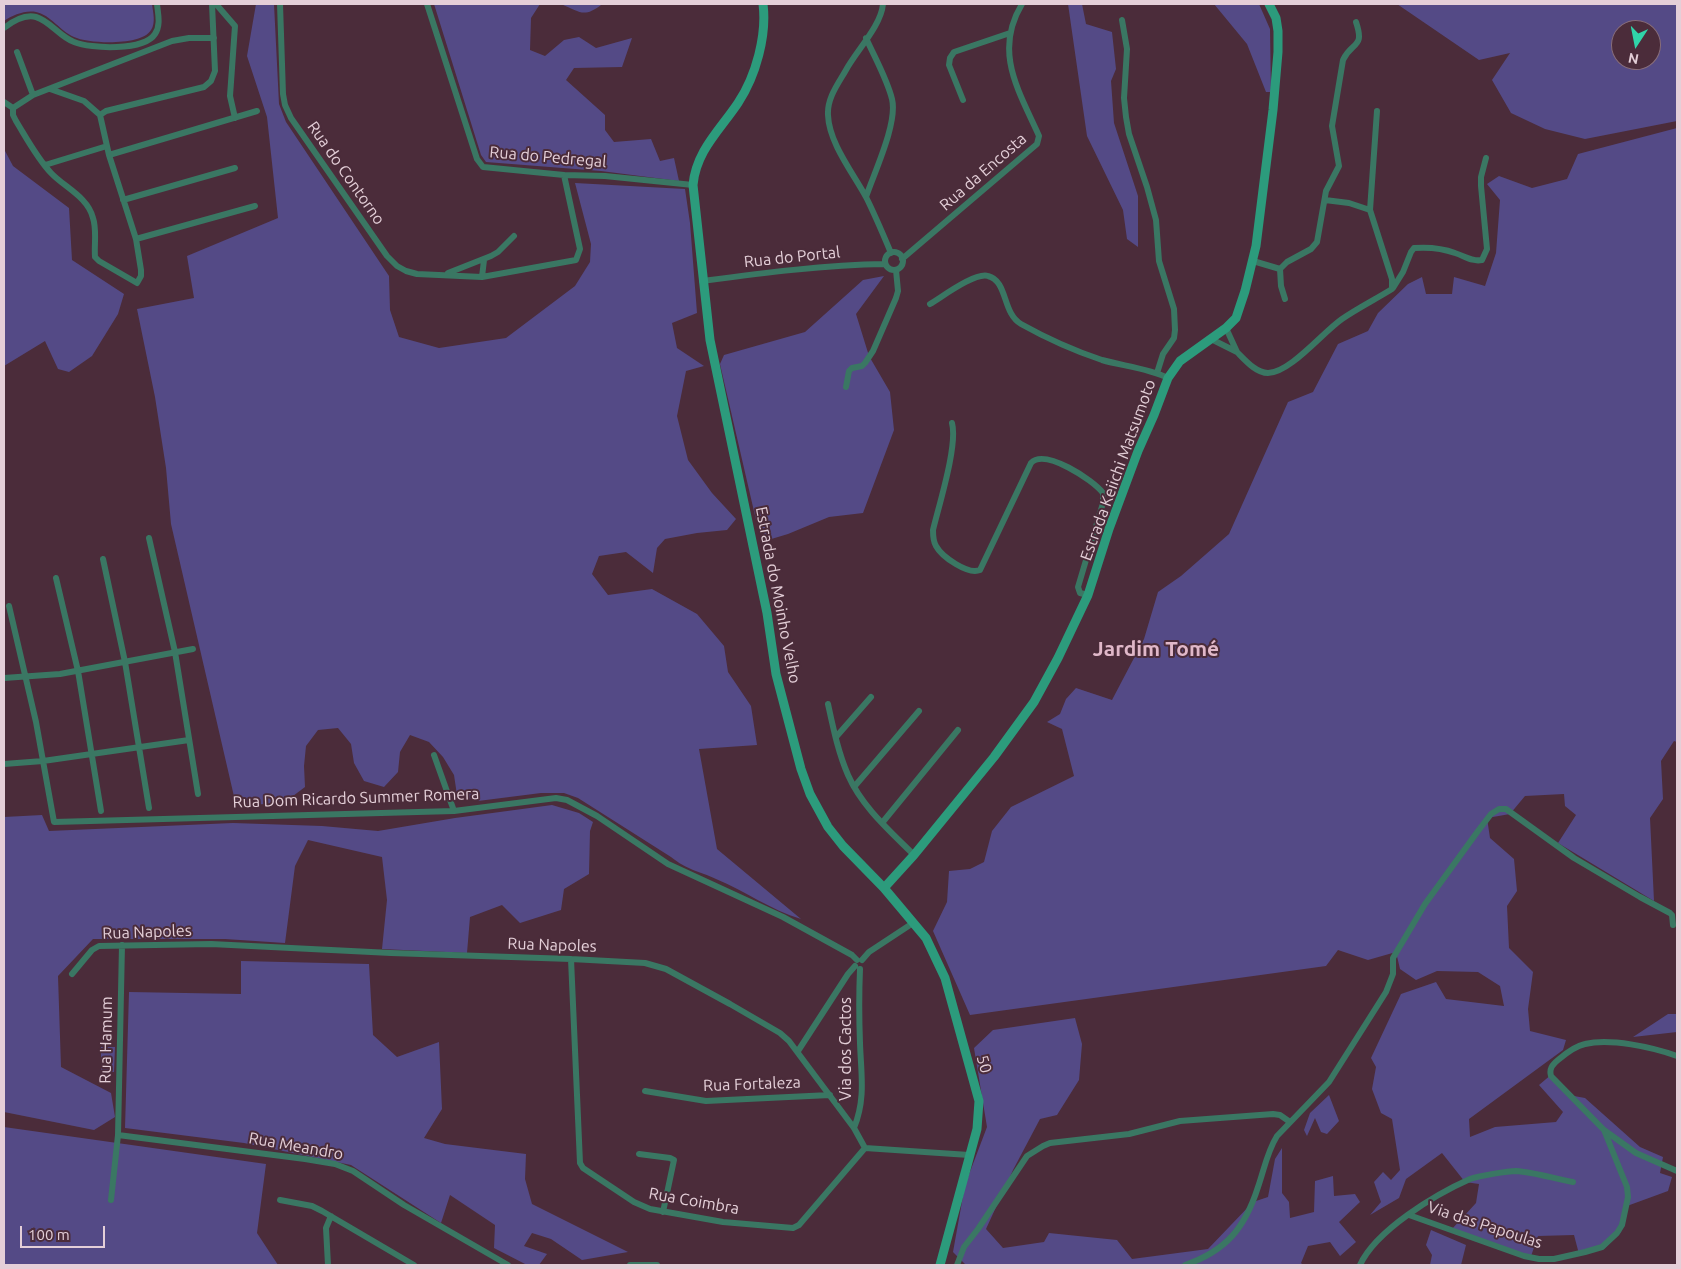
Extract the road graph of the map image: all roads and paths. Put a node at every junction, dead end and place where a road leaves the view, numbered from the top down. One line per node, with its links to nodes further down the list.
1 (157, 4): 11 (street)
2 (214, 4): 13 (street); 24 (street)
3 (280, 4): 46 (street, Rua do Contorno)
4 (427, 4): 30 (street, Rua do Pedregal)
5 (764, 4): 31 (main road, Estrada do Moinho Velho)
6 (882, 4): 14 (street)
7 (1022, 4): 12 (street, Rua da Encosta)
8 (1270, 4): 42 (main road, Estrada Keiichi Matsumoto)
9 (1122, 20): 55 (street)
10 (1356, 22): 34 (street)
11 (4, 28)
12 (1010, 33): 18 (street); 40 (street, Rua da Encosta)
13 (214, 38): 16 (street); 23 (street)
14 (866, 38): 32 (street); 32 (street)
15 (17, 52): 17 (street)
16 (50, 89): 17 (street); 23 (street)
17 (33, 95): 20 (street)
18 (963, 100)
19 (4, 102): 20 (street)
20 (13, 108): 28 (street)
21 (257, 111): 24 (street)
22 (1377, 111): 36 (street)
23 (100, 115): 25 (street)
24 (235, 118): 26 (street)
25 (107, 146): 26 (street); 28 (street)
26 (109, 155): 33 (street)
27 (1486, 158): 49 (street)
28 (45, 165): 38 (street)
29 (235, 168): 33 (street)
30 (564, 174): 31 (street, Rua do Pedregal); 47 (street, Rua do Contorno)
31 (693, 186): 48 (main road, Estrada do Moinho Velho)
32 (866, 196): 39 (street)
33 (123, 200): 38 (street)
34 (1325, 200): 36 (street); 44 (street)
35 (255, 206): 38 (street)
36 (1370, 210): 49 (street)
37 (514, 236): 41 (street)
38 (136, 239)
39 (891, 253): 40 (street); 43 (street)
40 (902, 259): 45 (street)
41 (484, 260): 46 (street); 47 (street)
42 (1253, 261): 44 (street); 52 (main road, Estrada Keiichi Matsumoto)
43 (885, 264): 45 (street); 48 (street, Rua do Portal)
44 (1280, 269): 50 (street)
45 (896, 270): 57 (street)
46 (444, 274): 47 (street, Rua do Contorno)
47 (482, 277)
48 (702, 281): 88 (main road, Estrada do Moinho Velho)
49 (1392, 289): 54 (street)
50 (1285, 299)
51 (930, 304): 55 (street)
52 (1226, 328): 53 (main road, Estrada Keiichi Matsumoto); 54 (street)
53 (1211, 339): 54 (street); 56 (main road, Estrada Keiichi Matsumoto)
54 (1237, 352)
55 (1157, 373): 56 (street)
56 (1168, 378): 62 (main road, Estrada Keiichi Matsumoto)
57 (846, 387)
58 (952, 423): 62 (street)
59 (149, 538): 65 (street)
60 (102, 559): 66 (street)
61 (56, 578): 67 (street)
62 (1088, 595): 87 (main road, Estrada Keiichi Matsumoto)
63 (9, 606): 68 (street)
64 (193, 649): 65 (street)
65 (175, 652): 66 (street); 75 (street)
66 (124, 662): 67 (street); 76 (street)
67 (78, 670): 68 (street); 77 (street)
68 (26, 676): 69 (street); 79 (street)
69 (4, 678)
70 (872, 697): 74 (street)
71 (828, 704): 74 (street)
72 (919, 711): 81 (street)
73 (958, 730): 86 (street)
74 (836, 737): 81 (street)
75 (189, 740): 76 (street); 82 (street)
76 (139, 747): 77 (street); 83 (street)
77 (91, 754): 79 (street); 84 (street)
78 (434, 754): 85 (street)
79 (43, 761): 80 (street); 85 (street, Rua Dom Ricardo Summer Romera)
80 (4, 764)
81 (854, 787): 86 (street)
82 (198, 794)
83 (149, 808)
84 (101, 811)
85 (454, 811): 93 (street, Rua Dom Ricardo Summer Romera)
86 (882, 823): 87 (street)
87 (914, 855): 88 (main road, Estrada Keiichi Matsumoto)
88 (884, 888): 89 (main road, 50)
89 (913, 923): 93 (street); 105 (main road, 50)
90 (1673, 925): 99 (street)
91 (122, 945): 92 (street, Rua Napoles); 94 (street, Rua Napoles); 102 (street, Rua Hamum)
92 (571, 959): 95 (street, Rua Napoles); 110 (street, Rua Coimbra)
93 (859, 964): 95 (street); 100 (street, Via dos Cactos)
94 (72, 974)
95 (798, 1051): 98 (street, Rua Napoles)
96 (1677, 1056): 101 (street)
97 (645, 1091): 98 (street, Rua Fortaleza)
98 (830, 1095): 100 (street, Rua Napoles)
99 (1290, 1122): 119 (street); 120 (street)
100 (854, 1128): 103 (street, Rua Napoles)
101 (1604, 1130): 106 (street); 111 (street, Via das Papoulas)
102 (118, 1135): 108 (street); 115 (street, Rua Meandro)
103 (865, 1148): 105 (street); 110 (street, Rua Coimbra)
104 (639, 1154): 110 (street)
105 (969, 1155): 118 (main road, 50)
106 (1677, 1171)
107 (1573, 1182): 111 (street)
108 (111, 1200)
109 (280, 1200): 112 (street)
110 (663, 1212)
111 (1409, 1215): 121 (street)
112 (331, 1216): 113 (street); 114 (street)
113 (328, 1265)
114 (414, 1265)
115 (508, 1265)
116 (630, 1265): 117 (street)
117 (657, 1265)
118 (940, 1265)
119 (957, 1265)
120 (1185, 1265)
121 (1360, 1265)

